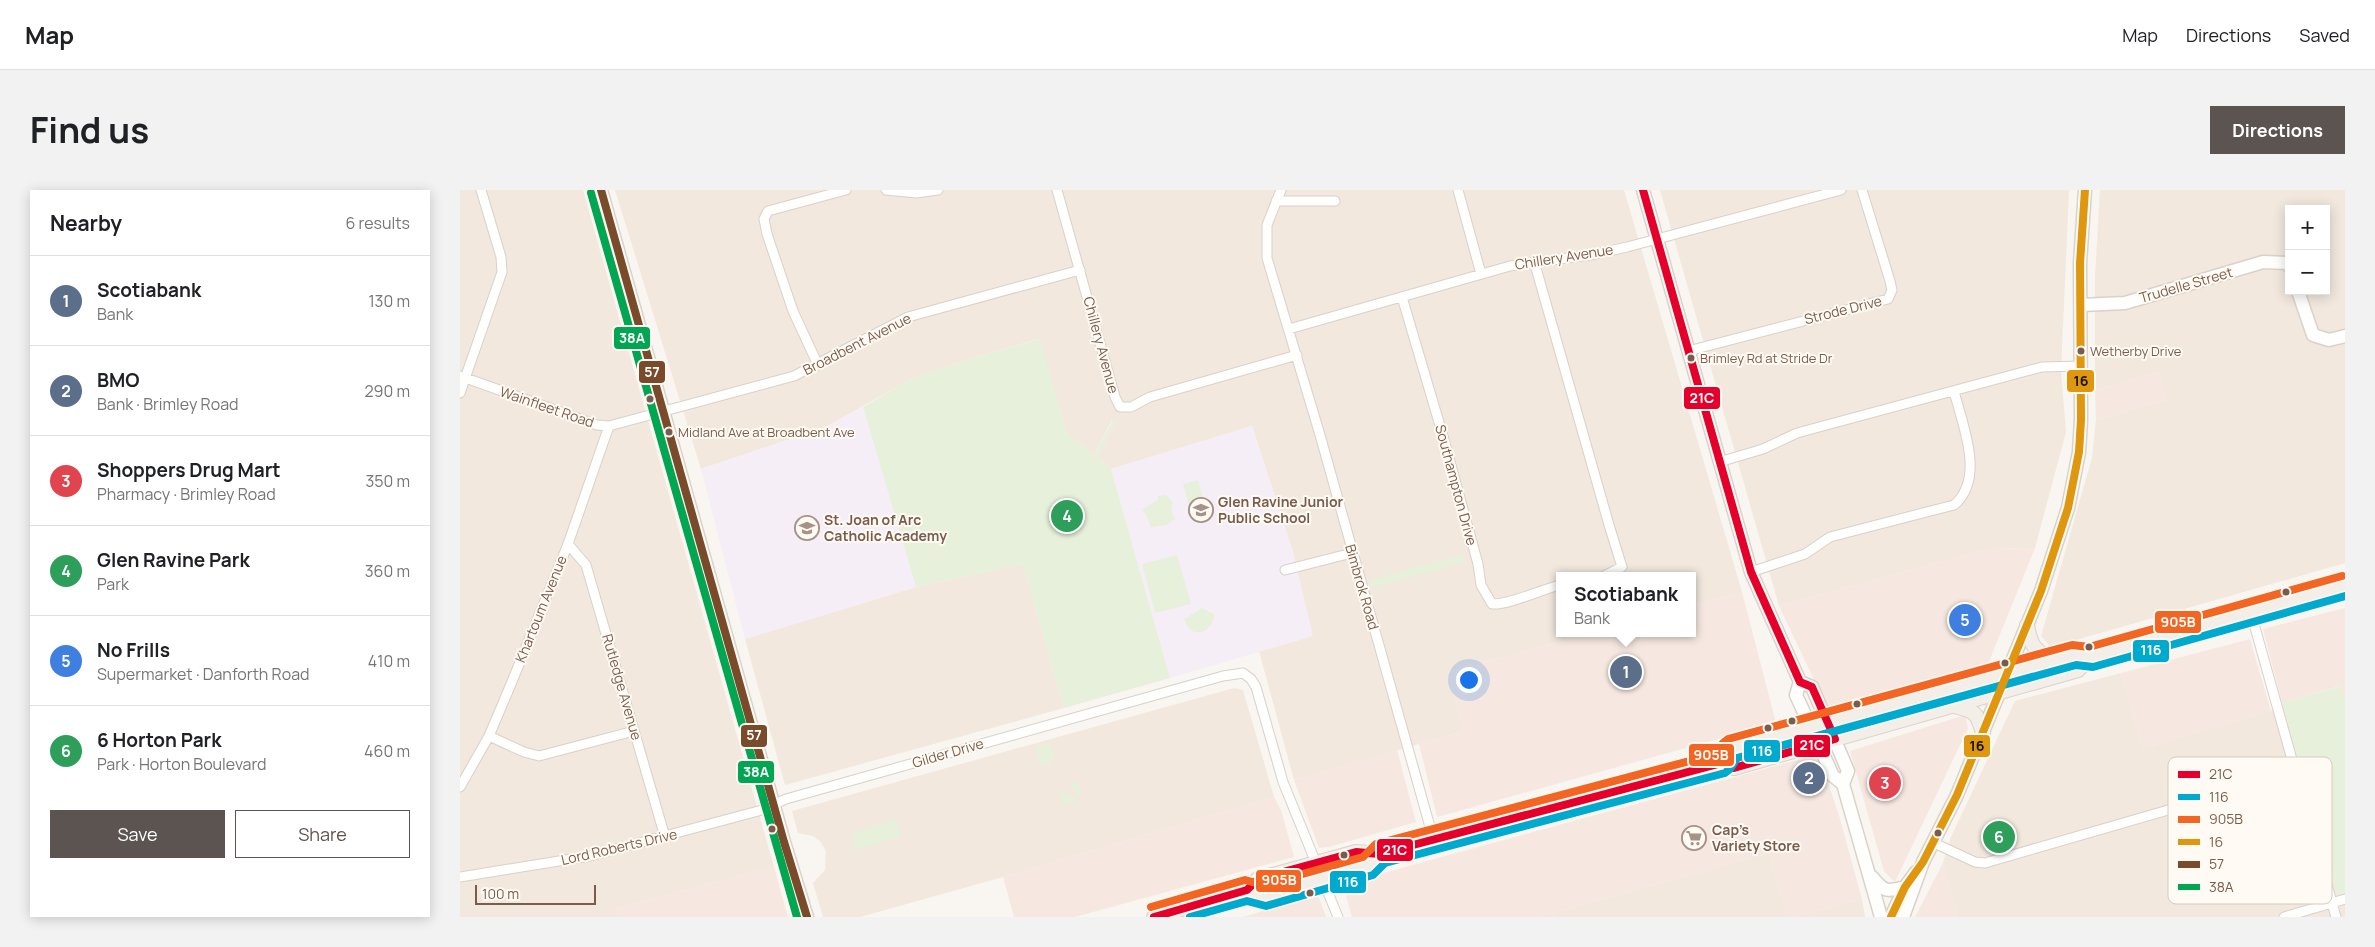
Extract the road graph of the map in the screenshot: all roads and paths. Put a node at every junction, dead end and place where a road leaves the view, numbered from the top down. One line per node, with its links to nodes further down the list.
1 (482, 190): 29 (street)
2 (601, 190): 32 (main road)
3 (846, 190): 27 (street)
4 (886, 190): 5 (street)
5 (938, 190)
6 (1057, 190): 18 (street, Chillery Avenue)
7 (1282, 190): 13 (street, Bimbrok Road)
8 (1458, 190): 19 (street)
9 (1643, 190): 15 (main road)
10 (1841, 190): 15 (street, Chillery Avenue)
11 (1862, 190): 25 (street, Strode Drive)
12 (2085, 190): 22 (main road)
13 (1276, 201): 14 (street); 23 (street, Bimbrok Road)
14 (1335, 201)
15 (1656, 239): 16 (street, Chillery Avenue); 25 (main road)
16 (1534, 262): 19 (street, Chillery Avenue); 38 (street)
17 (2285, 263): 22 (main road, Trudelle Street)
18 (1080, 270): 26 (street, Chillery Avenue); 27 (street, Broadbent Avenue)
19 (1481, 274): 21 (street, Chillery Avenue)
20 (2299, 295): 24 (main road)
21 (1402, 297): 23 (street, Chillery Avenue); 40 (street, Southampton Drive)
22 (2081, 305): 28 (main road)
23 (1289, 329): 26 (street, Bimbrok Road)
24 (2345, 336)
25 (1688, 351): 34 (main road)
26 (1297, 355): 36 (street, Bimbrok Road)
27 (818, 364): 32 (street, Broadbent Avenue)
28 (2082, 366): 30 (street); 43 (main road)
29 (463, 377): 31 (street); 33 (street, Wainfleet Road)
30 (1954, 390): 34 (street); 39 (street)
31 (460, 393)
32 (664, 411): 33 (street, Wainfleet Road); 61 (main road)
33 (609, 426): 35 (street, Khartoum Avenue)
34 (1719, 462): 39 (main road)
35 (568, 544): 52 (street, Rutledge Avenue); 54 (street, Khartoum Avenue)
36 (1352, 553): 37 (street); 64 (street, Bimbrok Road)
37 (1285, 570)
38 (1612, 572)
39 (1751, 572): 47 (main road)
40 (1556, 586)
41 (2345, 586): 42 (main road)
42 (2251, 613): 44 (main road); 57 (street)
43 (2027, 625): 45 (main road); 46 (main road)
44 (2090, 657): 45 (main road); 48 (main road)
45 (2052, 661): 46 (main road)
46 (2008, 674): 48 (main road); 50 (main road)
47 (1800, 682): 50 (main road); 51 (main road)
48 (2000, 692): 49 (main road); 53 (main road)
49 (1951, 706): 53 (main road); 55 (main road)
50 (1828, 723): 51 (main road); 55 (main road)
51 (1811, 728): 56 (main road); 58 (main road)
52 (634, 731): 54 (street); 63 (street, Rutledge Avenue)
53 (1983, 732): 65 (main road)
54 (489, 736): 60 (street, Khartoum Avenue)
55 (1834, 739): 56 (main road); 59 (main road)
56 (1818, 744): 58 (main road); 59 (main road)
57 (2292, 757)
58 (1722, 763): 64 (main road)
59 (1843, 784): 69 (main road)
60 (460, 787)
61 (775, 805): 63 (street, Lord Roberts Drive); 67 (street, Gilder Drive); 78 (main road)
62 (2168, 810): 65 (street)
63 (665, 837): 70 (street, Lord Roberts Drive)
64 (1434, 841): 66 (main road)
65 (1932, 842): 68 (main road)
66 (1378, 854): 67 (main road); 71 (main road)
67 (1315, 862): 71 (street); 73 (main road)
68 (1923, 862): 72 (main road); 84 (main road)
69 (1870, 875): 72 (main road); 82 (main road)
70 (460, 877)
71 (1323, 879): 73 (main road); 81 (street)
72 (1905, 887): 83 (main road)
73 (1247, 890): 75 (main road)
74 (2345, 899): 76 (street)
75 (1204, 903): 79 (main road); 80 (street)
76 (2332, 903): 86 (street)
77 (2329, 904): 85 (street)
78 (807, 917)
79 (1154, 917)
80 (1208, 917)
81 (1338, 917)
82 (1881, 917)
83 (1891, 917)
84 (1903, 917)
85 (2284, 917)
86 (2336, 917)

